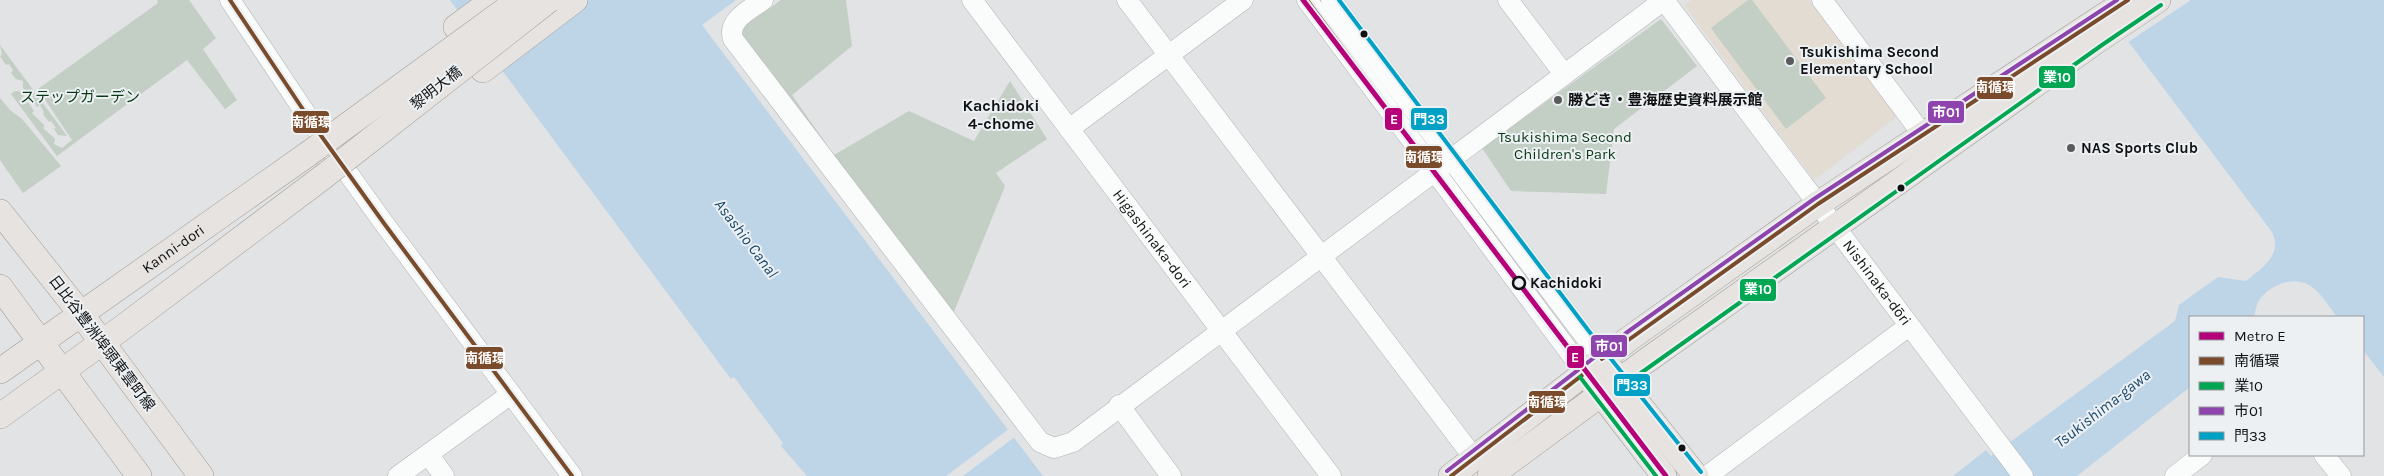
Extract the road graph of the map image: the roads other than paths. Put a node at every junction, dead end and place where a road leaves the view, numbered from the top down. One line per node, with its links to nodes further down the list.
1 (230, 0): 40 (street)
2 (493, 0): 22 (main road, bridge)
3 (519, 0): 22 (main road, 黎明大橋, bridge)
4 (549, 0): 25 (main road, 黎明大橋, bridge)
5 (574, 0): 25 (main road, bridge)
6 (763, 0): 41 (street)
7 (972, 0): 20 (street, Higashinaka-dori)
8 (1127, 0): 18 (street)
9 (1243, 0): 18 (street)
10 (1307, 0): 24 (street)
11 (1331, 0): 23 (street)
12 (1508, 0): 19 (street)
13 (1664, 0): 19 (street); 26 (street, Nishinaka-dōri)
14 (1822, 0): 21 (street)
15 (2128, 0): 17 (main road)
16 (2158, 0): 17 (main road)
17 (2094, 33): 21 (main road); 28 (main road)
18 (1169, 55): 20 (street); 29 (street)
19 (1564, 74): 23 (street)
20 (1069, 129): 33 (street, Higashinaka-dori)
21 (1923, 135): 26 (main road)
22 (308, 154): 31 (main road, Kanni-dori)
23 (1450, 158): 24 (street); 36 (street)
24 (1434, 170): 29 (street); 36 (street)
25 (323, 177): 34 (main road, Kanni-dori)
26 (1818, 204): 28 (street, Nishinaka-dōri); 36 (main road)
27 (0, 212): 31 (main road, 日比谷豊洲埠頭東雲町線)
28 (1835, 228): 32 (street, Nishinaka-dōri); 39 (main road)
29 (1320, 255): 33 (street); 46 (street)
30 (0, 287): 35 (main road)
31 (81, 314): 34 (main road, 日比谷豊洲埠頭東雲町線); 35 (main road, Kanni-dori)
32 (1909, 326): 57 (street); 58 (street, Nishinaka-dōri)
33 (1220, 330): 41 (street); 53 (street, Higashinaka-dori)
34 (102, 342): 38 (main road, Kanni-dori); 48 (main road, 日比谷豊洲埠頭東雲町線)
35 (40, 343): 37 (main road, Kanni-dori); 38 (main road)
36 (1594, 366): 39 (main road); 46 (main road)
37 (0, 371)
38 (61, 371): 42 (main road, Kanni-dori); 47 (main road)
39 (1611, 387): 46 (main road); 55 (main road); 56 (main road)
40 (511, 394): 43 (street); 51 (street)
41 (1119, 406): 52 (street)
42 (0, 416)
43 (428, 454): 49 (street); 50 (street)
44 (2201, 456): 59 (street)
45 (2325, 456): 60 (street)
46 (1482, 467): 54 (main road)
47 (139, 476)
48 (201, 476)
49 (398, 476)
50 (444, 476)
51 (572, 476)
52 (1171, 476)
53 (1331, 476)
54 (1451, 476)
55 (1664, 476)
56 (1696, 476)
57 (1707, 476)
58 (2023, 476)
59 (2175, 476)
60 (2341, 476)

